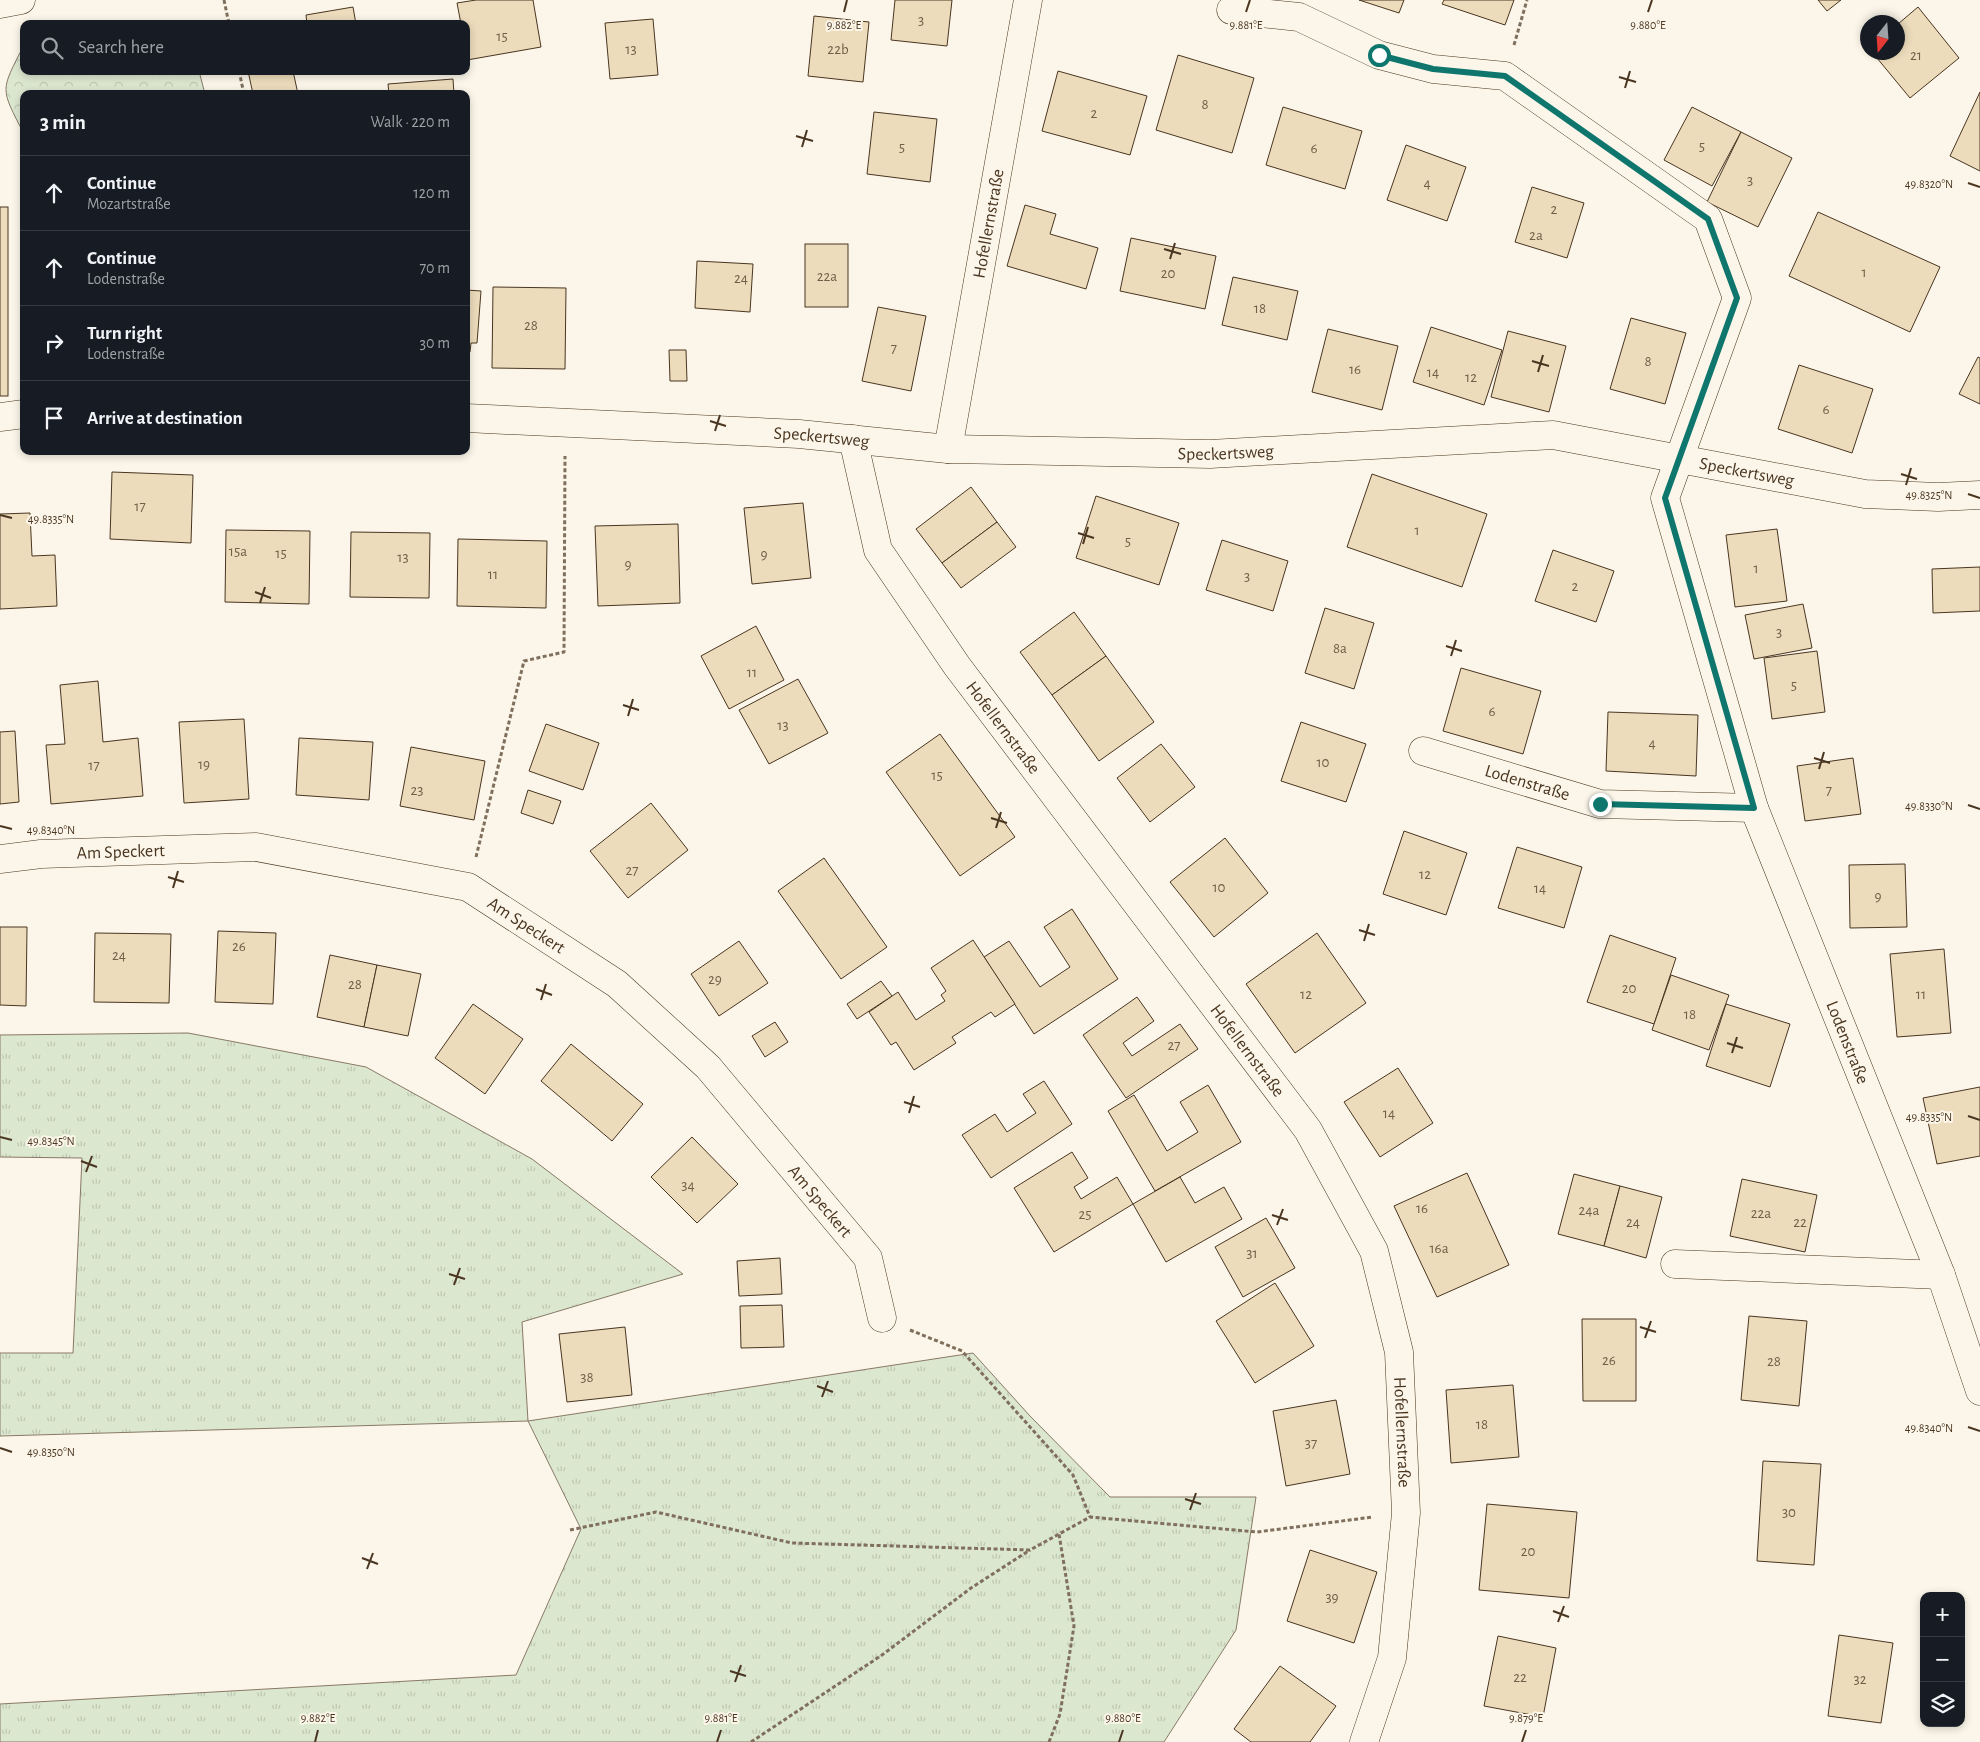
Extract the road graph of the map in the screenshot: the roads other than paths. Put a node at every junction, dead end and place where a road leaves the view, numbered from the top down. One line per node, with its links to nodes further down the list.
1 (21, 0): 3 (street)
2 (1028, 0): 9 (street, Hofellernstraße)
3 (0, 4)
4 (1231, 10): 10 (street, Lodenstraße)
5 (20, 414): 6 (street)
6 (0, 417)
7 (470, 418): 8 (street, Speckertsweg)
8 (853, 440): 9 (street, Speckertsweg); 19 (street, Hofellernstraße)
9 (948, 448): 10 (street, Speckertsweg)
10 (1677, 460): 11 (street, Speckertsweg); 13 (street, Lodenstraße)
11 (1980, 495)
12 (1423, 751): 13 (street, Lodenstraße)
13 (1754, 808): 16 (street, Lodenstraße)
14 (0, 859): 17 (street, Am Speckert)
15 (1675, 1264): 16 (street)
16 (1942, 1275): 18 (street, Lodenstraße)
17 (882, 1318)
18 (1980, 1391)
19 (1364, 1742)

